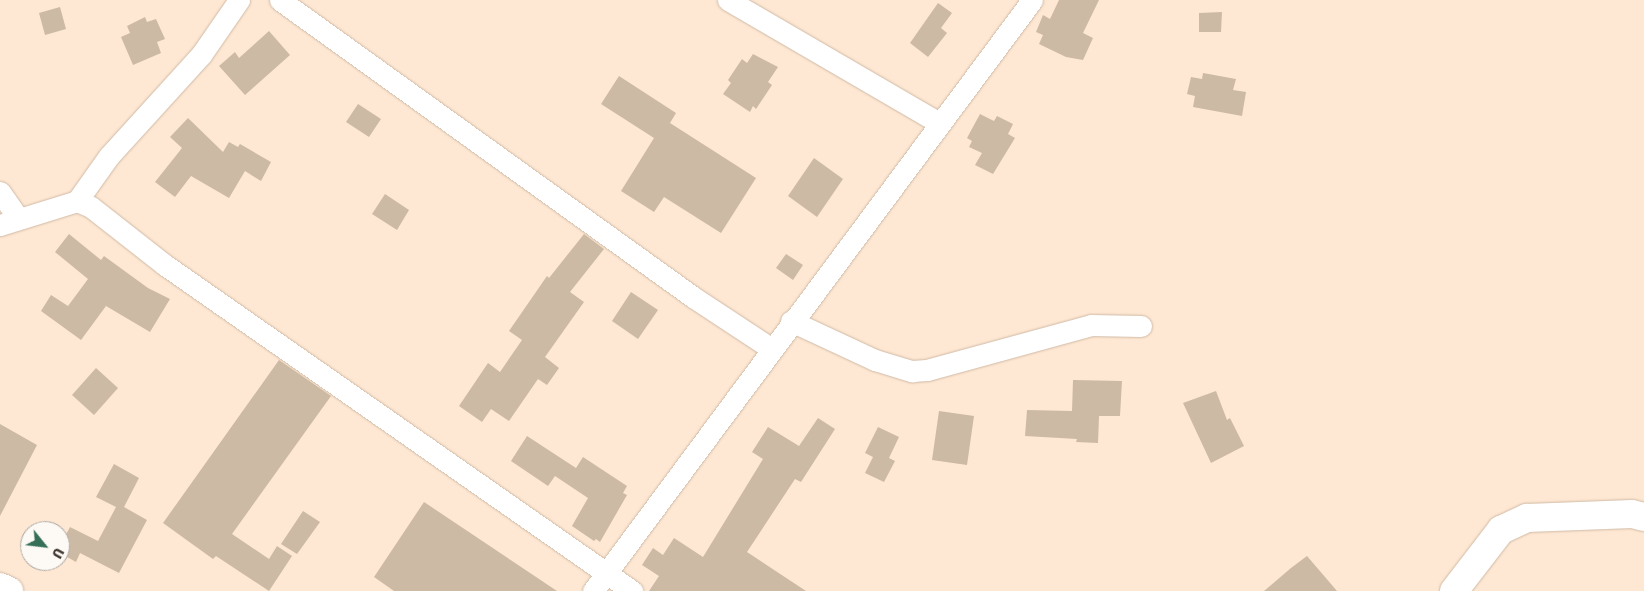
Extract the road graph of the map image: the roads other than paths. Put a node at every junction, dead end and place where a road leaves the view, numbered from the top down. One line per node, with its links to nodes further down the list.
1 (238, 0): 7 (street)
2 (280, 0): 11 (street)
3 (728, 0): 5 (street)
4 (1032, 0): 5 (street)
5 (938, 122): 9 (street)
6 (0, 192): 8 (street)
7 (77, 201): 8 (street); 13 (street)
8 (9, 222)
9 (791, 321): 10 (street); 11 (street)
10 (1141, 326)
11 (772, 349): 13 (street)
12 (1644, 517): 18 (main road)
13 (607, 573): 16 (street); 17 (street)
14 (0, 587): 15 (main road)
15 (9, 591)
16 (593, 591)
17 (632, 591)
18 (1454, 591)

